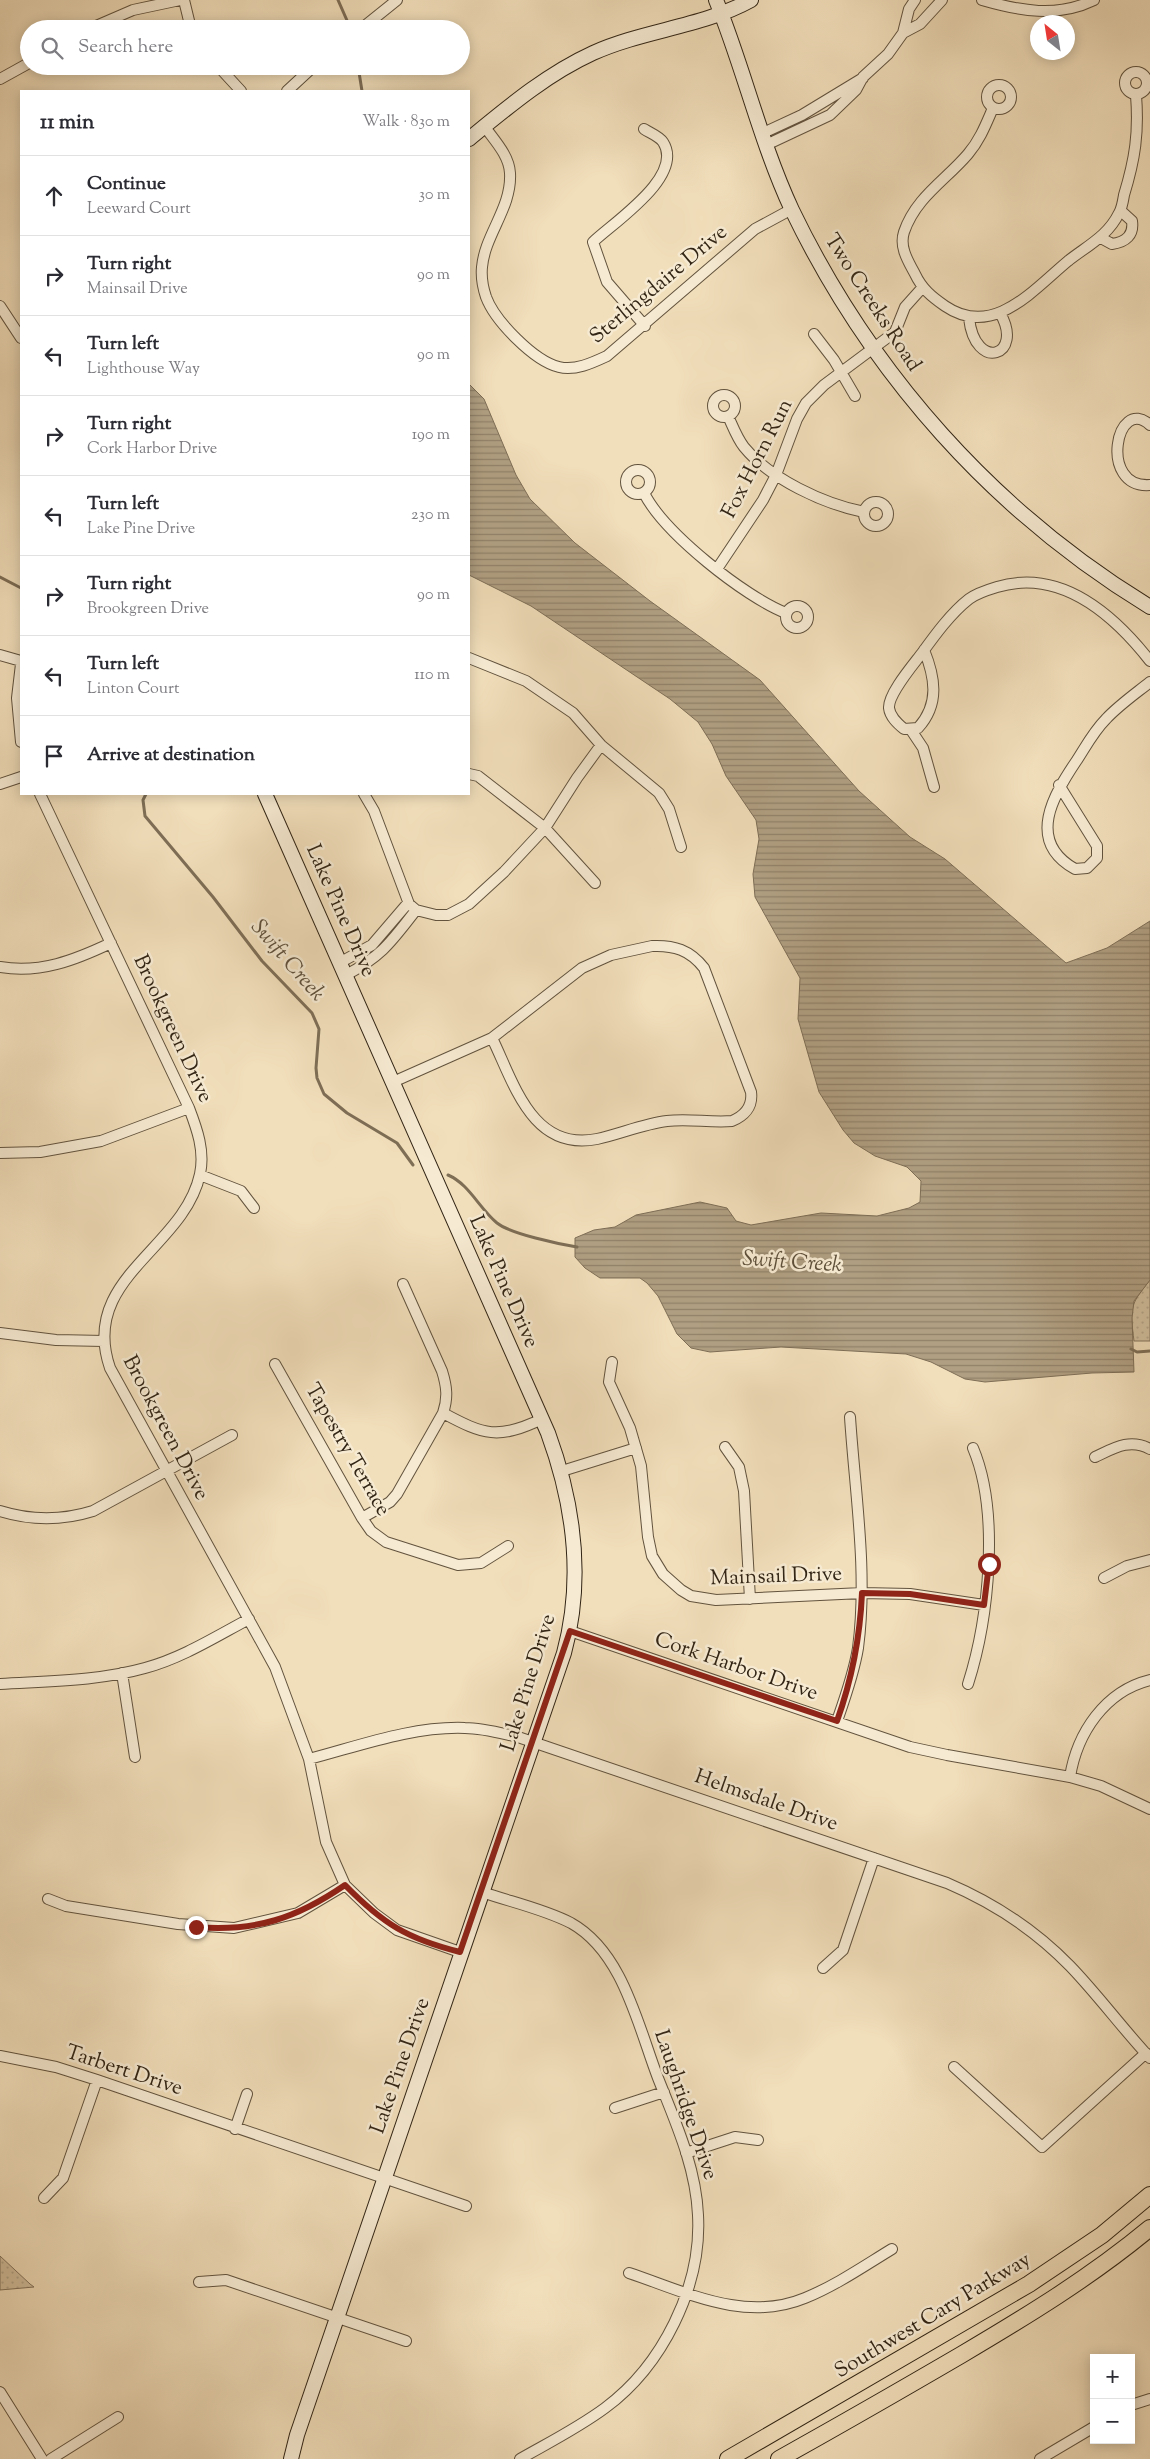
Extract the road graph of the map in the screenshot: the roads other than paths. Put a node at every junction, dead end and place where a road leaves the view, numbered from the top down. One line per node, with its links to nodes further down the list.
1 (182, 0): 10 (street); 11 (street)
2 (397, 0): 12 (street)
3 (716, 0): 9 (street, Two Creeks Road)
4 (752, 0): 9 (street)
5 (915, 0): 13 (street)
6 (942, 0): 13 (street)
7 (982, 0): 8 (street)
8 (1094, 0)
9 (722, 14): 23 (street); 26 (street, Two Creeks Road)
10 (110, 20)
11 (188, 20)
12 (372, 20)
13 (904, 32): 17 (street)
14 (20, 68): 18 (street)
15 (226, 75): 19 (street)
16 (304, 75): 20 (street)
17 (863, 77): 26 (street); 26 (street)
18 (0, 79)
19 (240, 90)
20 (288, 90)
21 (1136, 95): 28 (street)
22 (993, 108): 30 (street)
23 (484, 126): 25 (street); 34 (street, Sterlingdaire Drive)
24 (644, 129): 34 (street)
25 (470, 138)
26 (763, 140): 27 (street, Two Creeks Road)
27 (792, 209): 34 (street, Sterlingdaire Drive); 37 (street, Two Creeks Road)
28 (1121, 211): 29 (street); 29 (street)
29 (1101, 238): 32 (street)
30 (922, 288): 33 (street); 37 (street, Fox Horn Run)
31 (0, 306): 36 (street)
32 (1000, 313): 33 (street); 33 (street)
33 (969, 318)
34 (644, 326)
35 (814, 334): 38 (street)
36 (20, 336)
37 (873, 349): 38 (street, Fox Horn Run); 47 (street, Two Creeks Road)
38 (840, 373): 39 (street); 42 (street, Fox Horn Run)
39 (856, 396)
40 (728, 416): 42 (street)
41 (1150, 425): 43 (street)
42 (776, 474): 45 (street); 46 (street, Fox Horn Run)
43 (1150, 485)
44 (644, 493): 46 (street)
45 (864, 512)
46 (717, 569): 48 (street)
47 (1150, 607)
48 (786, 613)
49 (924, 650): 52 (street); 56 (street); 56 (street)
50 (0, 655): 53 (street)
51 (470, 658): 58 (street)
52 (1150, 661)
53 (20, 662)
54 (20, 671): 57 (street)
55 (1150, 682): 62 (street)
56 (911, 730): 63 (street)
57 (20, 731)
58 (601, 745): 67 (street); 68 (street)
59 (470, 774): 67 (street)
60 (20, 777): 61 (street)
61 (0, 784)
62 (1060, 786): 62 (street)
63 (934, 788)
64 (40, 795): 72 (street, Brookgreen Drive)
65 (266, 795): 74 (street, Lake Pine Drive)
66 (365, 795): 70 (street)
67 (545, 828): 69 (street); 71 (street)
68 (682, 847)
69 (595, 882)
70 (408, 903): 71 (street); 74 (street)
71 (416, 910): 74 (street)
72 (111, 943): 73 (street); 77 (street, Brookgreen Drive)
73 (0, 967)
74 (344, 969): 76 (street, Lake Pine Drive)
75 (492, 1038): 75 (street); 76 (street)
76 (394, 1082): 88 (street, Lake Pine Drive)
77 (189, 1108): 78 (street); 79 (street, Brookgreen Drive)
78 (0, 1153)
79 (200, 1175): 80 (street); 83 (street, Brookgreen Drive)
80 (254, 1208)
81 (404, 1284): 86 (street)
82 (0, 1333): 83 (street)
83 (104, 1341): 96 (street, Brookgreen Drive)
84 (612, 1362): 91 (street, Mainsail Drive)
85 (275, 1364): 98 (street, Tapestry Terrace)
86 (443, 1414): 88 (street); 98 (street)
87 (850, 1417): 102 (street)
88 (542, 1419): 95 (street, Lake Pine Drive)
89 (232, 1435): 96 (street)
90 (725, 1447): 103 (street)
91 (636, 1448): 95 (street); 103 (street, Mainsail Drive)
92 (973, 1448): 104 (street)
93 (1150, 1450): 94 (street)
94 (1095, 1457)
95 (562, 1471): 106 (street, Lake Pine Drive)
96 (166, 1473): 97 (street); 105 (street, Brookgreen Drive)
97 (0, 1511)
98 (362, 1518): 99 (street, Tapestry Terrace)
99 (508, 1546)
100 (1150, 1560): 101 (street)
101 (1104, 1578)
102 (862, 1593): 103 (street, Mainsail Drive); 104 (street, Mainsail Drive); 111 (street)
103 (750, 1599)
104 (984, 1605): 110 (street)
105 (249, 1619): 107 (street); 114 (street, Brookgreen Drive)
106 (570, 1631): 111 (street, Cork Harbor Drive); 112 (street, Lake Pine Drive)
107 (122, 1673): 109 (street); 113 (street)
108 (1150, 1680): 115 (street)
109 (0, 1684)
110 (968, 1684)
111 (837, 1721): 115 (street, Cork Harbor Drive)
112 (532, 1742): 114 (street, Helmsdale Drive); 117 (street, Helmsdale Drive); 119 (street, Lake Pine Drive)
113 (135, 1757)
114 (309, 1759): 118 (street, Brookgreen Drive)
115 (1070, 1776): 116 (street, Cork Harbor Drive)
116 (1150, 1809)
117 (874, 1858): 122 (street); 123 (street, Helmsdale Drive)
118 (345, 1885): 120 (street); 121 (street, Brookgreen Drive)
119 (482, 1892): 121 (street, Lake Pine Drive); 127 (street, Laughridge Drive)
120 (48, 1899)
121 (460, 1952): 133 (street, Lake Pine Drive)
122 (823, 1968)
123 (1148, 2055): 125 (street)
124 (0, 2056): 126 (street, Tarbert Drive)
125 (954, 2067)
126 (97, 2080): 130 (street, Tarbert Drive); 135 (street)
127 (664, 2092): 129 (street); 132 (street, Laughridge Drive)
128 (247, 2094): 130 (street)
129 (615, 2108)
130 (235, 2129): 133 (street, Tarbert Drive)
131 (758, 2140): 132 (street)
132 (686, 2153): 141 (street, Laughridge Drive)
133 (384, 2179): 136 (street, Tarbert Drive); 142 (street, Lake Pine Drive)
134 (1150, 2195): 153 (main road, Southwest Cary Parkway)
135 (44, 2198)
136 (466, 2206)
137 (1150, 2228): 154 (main road)
138 (892, 2249): 141 (street)
139 (629, 2273): 141 (street)
140 (199, 2282): 142 (street)
141 (687, 2293): 152 (street, Laughridge Drive)
142 (337, 2316): 143 (street); 151 (street, Lake Pine Drive)
143 (406, 2341)
144 (0, 2392): 149 (street)
145 (1150, 2399): 146 (street)
146 (1135, 2404)
147 (118, 2417): 150 (street)
148 (1090, 2429): 155 (street)
149 (42, 2459)
150 (51, 2459)
151 (291, 2459)
152 (520, 2459)
153 (728, 2459)
154 (779, 2459)
155 (1040, 2459)

